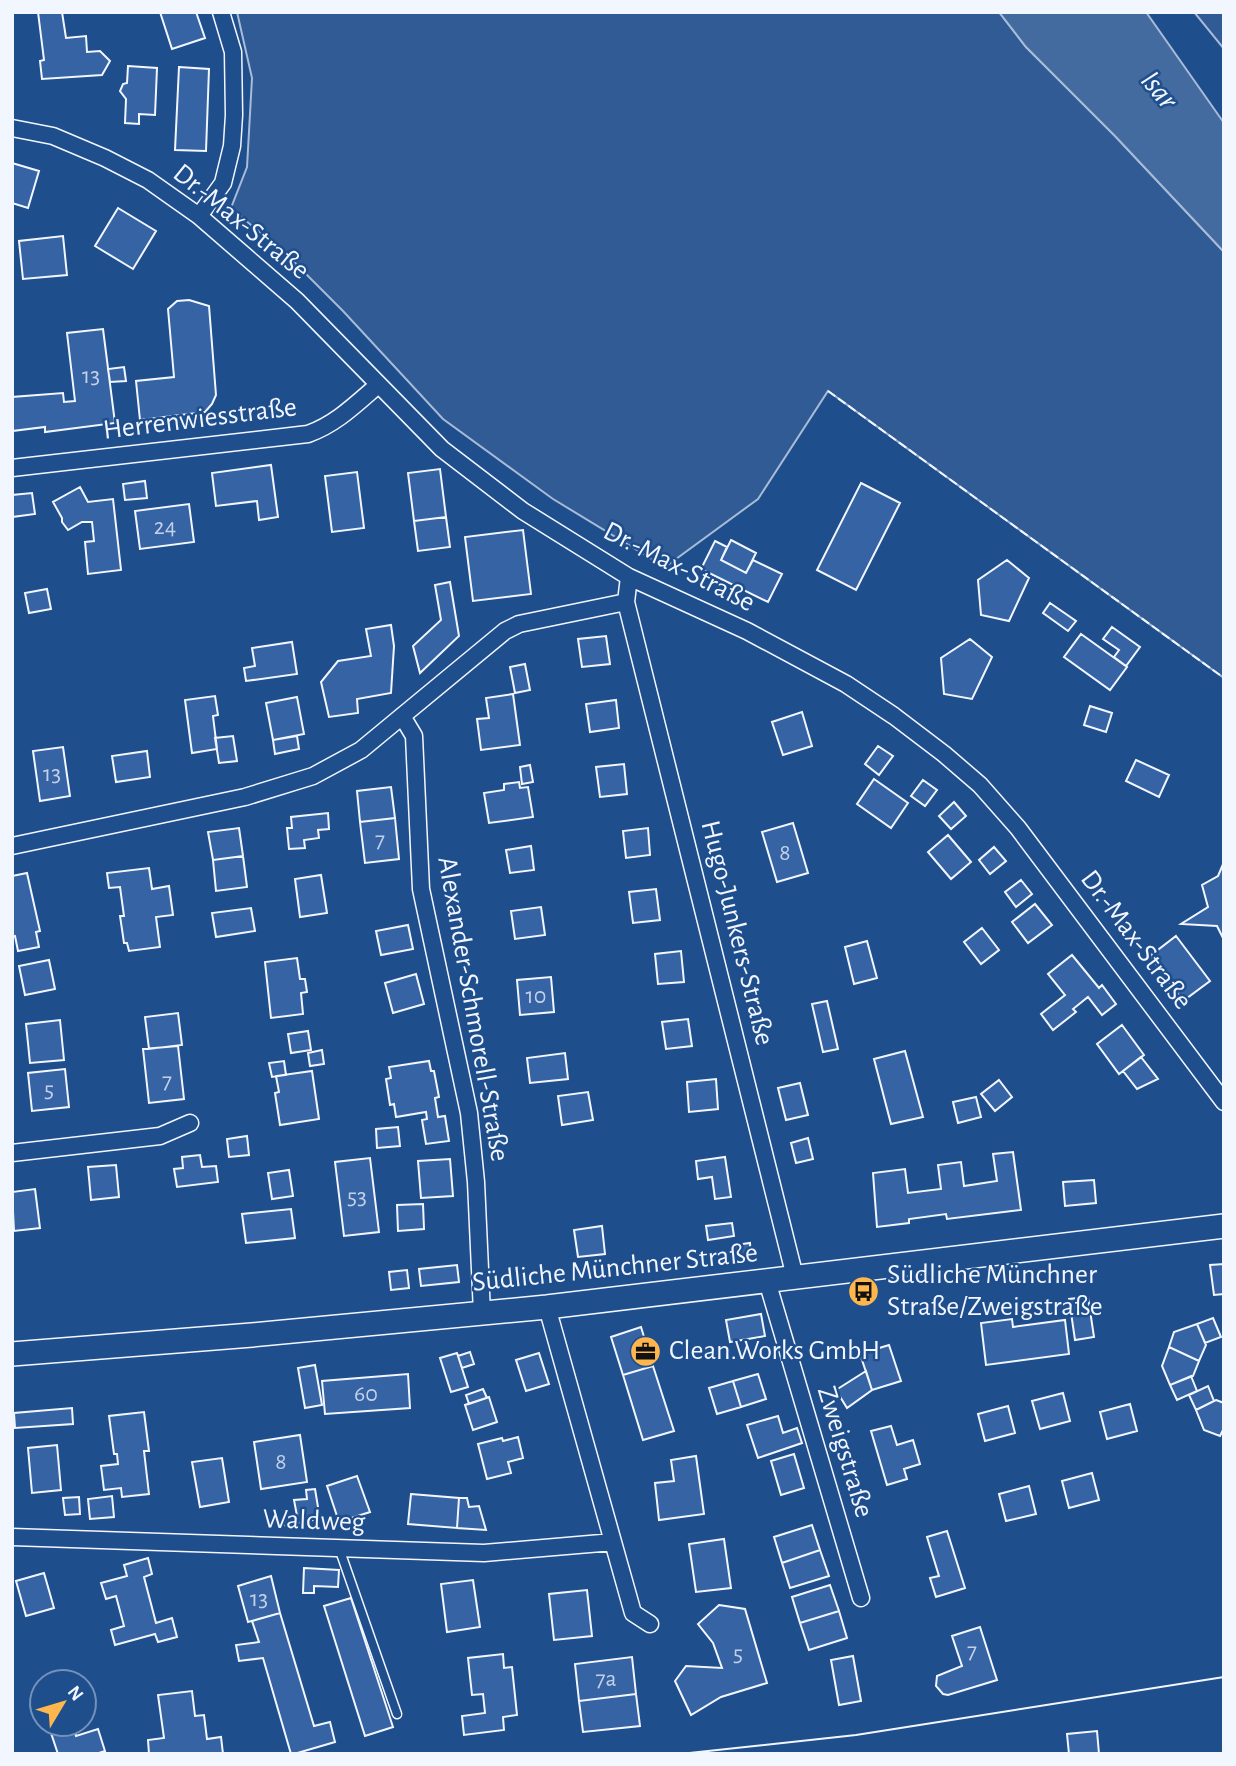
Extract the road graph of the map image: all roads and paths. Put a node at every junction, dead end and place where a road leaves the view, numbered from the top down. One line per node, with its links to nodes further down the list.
1 (221, 12): 3 (street)
2 (12, 128): 3 (street, Dr.-Max-Straße)
3 (199, 216): 4 (street, Dr.-Max-Straße)
4 (377, 385): 5 (street, Herrenwiesstraße); 6 (street, Dr.-Max-Straße)
5 (12, 468)
6 (629, 577): 7 (street); 10 (street, Dr.-Max-Straße)
7 (626, 602): 8 (street); 14 (street, Hugo-Junkers-Straße)
8 (402, 716): 9 (street); 17 (street, Alexander-Schmorell-Straße)
9 (12, 846)
10 (1224, 1102)
11 (190, 1123): 12 (street)
12 (12, 1153)
13 (1224, 1226): 14 (main road, Südliche Münchner Straße)
14 (795, 1277): 15 (main road, Südliche Münchner Straße)
15 (767, 1281): 16 (main road, Südliche Münchner Straße); 22 (street, Zweigstraße)
16 (547, 1307): 17 (main road, Südliche Münchner Straße); 20 (street)
17 (482, 1313): 18 (main road, Südliche Münchner Straße)
18 (12, 1354)
19 (12, 1538): 21 (street, Waldweg)
20 (613, 1542): 21 (street, Waldweg); 23 (street)
21 (339, 1548): 24 (lane)
22 (861, 1598)
23 (650, 1624)
24 (397, 1714)

